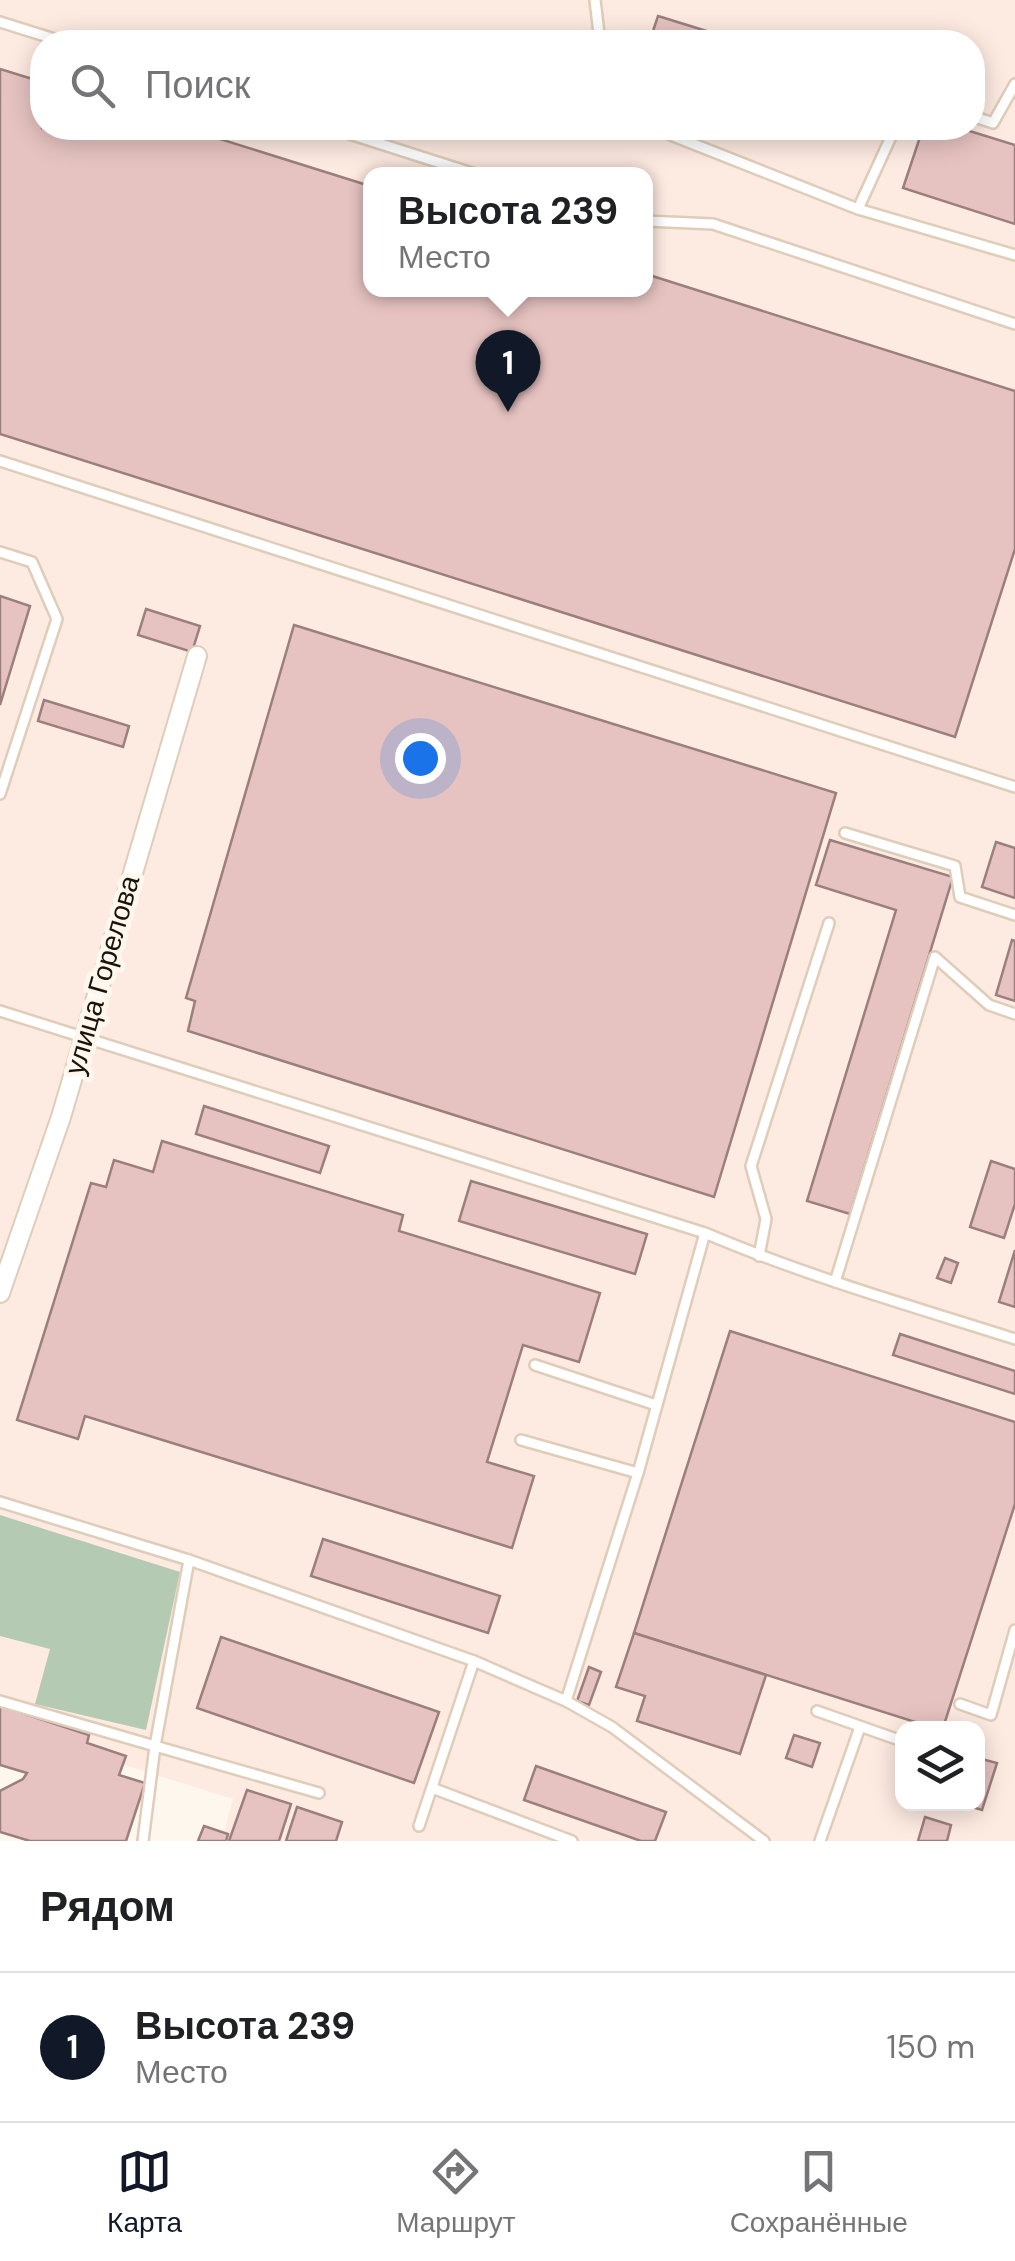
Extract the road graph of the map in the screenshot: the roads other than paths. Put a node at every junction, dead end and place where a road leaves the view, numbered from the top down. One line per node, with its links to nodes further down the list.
1 (595, 0): 3 (lane)
2 (0, 22): 4 (lane)
3 (599, 30)
4 (30, 31)
5 (1015, 84): 6 (lane)
6 (985, 120)
7 (369, 140): 10 (lane)
8 (683, 140): 11 (lane)
9 (890, 140): 11 (lane)
10 (456, 167)
11 (858, 209): 13 (lane)
12 (653, 222): 14 (lane)
13 (1015, 255)
14 (1015, 324)
15 (0, 461): 18 (lane)
16 (0, 552): 19 (lane)
17 (197, 656): 25 (street, улица Горелова)
18 (1015, 787)
19 (0, 794)
20 (845, 833): 21 (lane)
21 (1015, 915)
22 (829, 923): 27 (lane)
23 (0, 1011): 25 (lane)
24 (1015, 1014): 28 (lane)
25 (85, 1036): 26 (lane); 29 (street, улица Горелова)
26 (705, 1233): 27 (lane); 32 (lane)
27 (759, 1256): 28 (lane)
28 (834, 1282): 30 (lane)
29 (0, 1292)
30 (1015, 1338)
31 (535, 1365): 32 (lane)
32 (656, 1405): 34 (lane)
33 (521, 1440): 34 (lane)
34 (638, 1472): 40 (lane)
35 (0, 1502): 36 (lane)
36 (189, 1560): 38 (lane); 45 (lane)
37 (1015, 1630): 41 (lane)
38 (474, 1661): 40 (lane); 46 (lane)
39 (0, 1701): 45 (lane)
40 (566, 1701): 51 (lane)
41 (960, 1704)
42 (817, 1711): 43 (lane)
43 (860, 1726): 44 (lane); 52 (lane)
44 (895, 1738)
45 (154, 1746): 47 (lane); 50 (lane)
46 (432, 1788): 48 (lane); 49 (lane)
47 (319, 1792)
48 (419, 1826)
49 (566, 1840)
50 (142, 1841)
51 (764, 1841)
52 (820, 1841)

